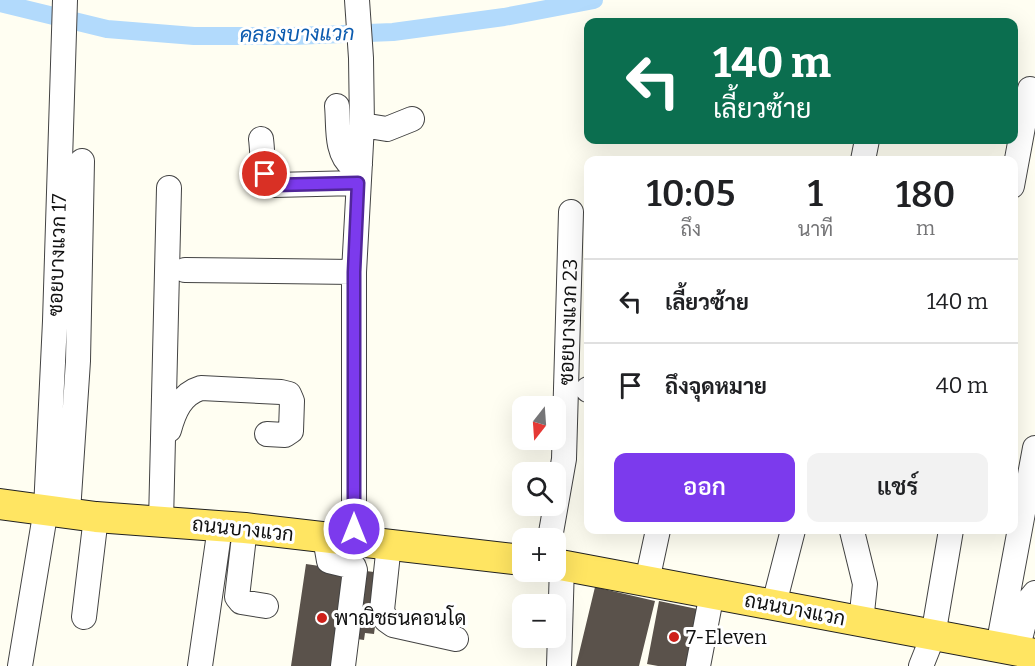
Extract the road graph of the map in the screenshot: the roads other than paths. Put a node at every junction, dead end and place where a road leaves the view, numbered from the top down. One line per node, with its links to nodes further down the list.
1 (65, 0): 19 (street, ซอยบางแวก 17)
2 (357, 0): 6 (street)
3 (1030, 89): 8 (street)
4 (337, 106): 10 (street)
5 (412, 119): 6 (street)
6 (362, 125): 10 (street)
7 (261, 138): 10 (street)
8 (1018, 156)
9 (82, 161): 19 (street)
10 (359, 174): 14 (street)
11 (169, 188): 16 (street)
12 (571, 212): 23 (street, ซอยบางแวก 23)
13 (185, 270): 14 (street)
14 (354, 272): 28 (street)
15 (267, 434): 16 (street)
16 (164, 445): 21 (street)
17 (1035, 448): 20 (street)
18 (0, 504): 19 (main road, ถนนบางแวก)
19 (70, 513): 21 (main road, ถนนบางแวก); 38 (street); 43 (street)
20 (1029, 514): 42 (street)
21 (161, 522): 22 (main road, ถนนบางแวก)
22 (232, 527): 28 (main road, ถนนบางแวก); 37 (street); 44 (street)
23 (558, 528)
24 (657, 534): 32 (street)
25 (792, 534): 36 (street)
26 (853, 534): 39 (street)
27 (950, 534): 40 (street)
28 (340, 539): 29 (main road, ถนนบางแวก); 45 (street)
29 (389, 544): 30 (main road, ถนนบางแวก); 41 (street)
30 (512, 559)
31 (566, 559): 32 (main road, ถนนบางแวก)
32 (647, 581): 34 (main road, ถนนบางแวก)
33 (557, 582): 46 (street, ซอยบางแวก 23)
34 (712, 592): 36 (main road, ถนนบางแวก); 47 (street)
35 (1035, 593): 42 (street)
36 (774, 604): 39 (main road, ถนนบางแวก)
37 (266, 606)
38 (84, 616)
39 (861, 622): 40 (main road, ถนนบางแวก)
40 (933, 636): 42 (main road, ถนนบางแวก); 48 (street)
41 (456, 639)
42 (1017, 651)
43 (20, 666)
44 (200, 666)
45 (344, 666)
46 (559, 666)
47 (698, 666)
48 (921, 666)

